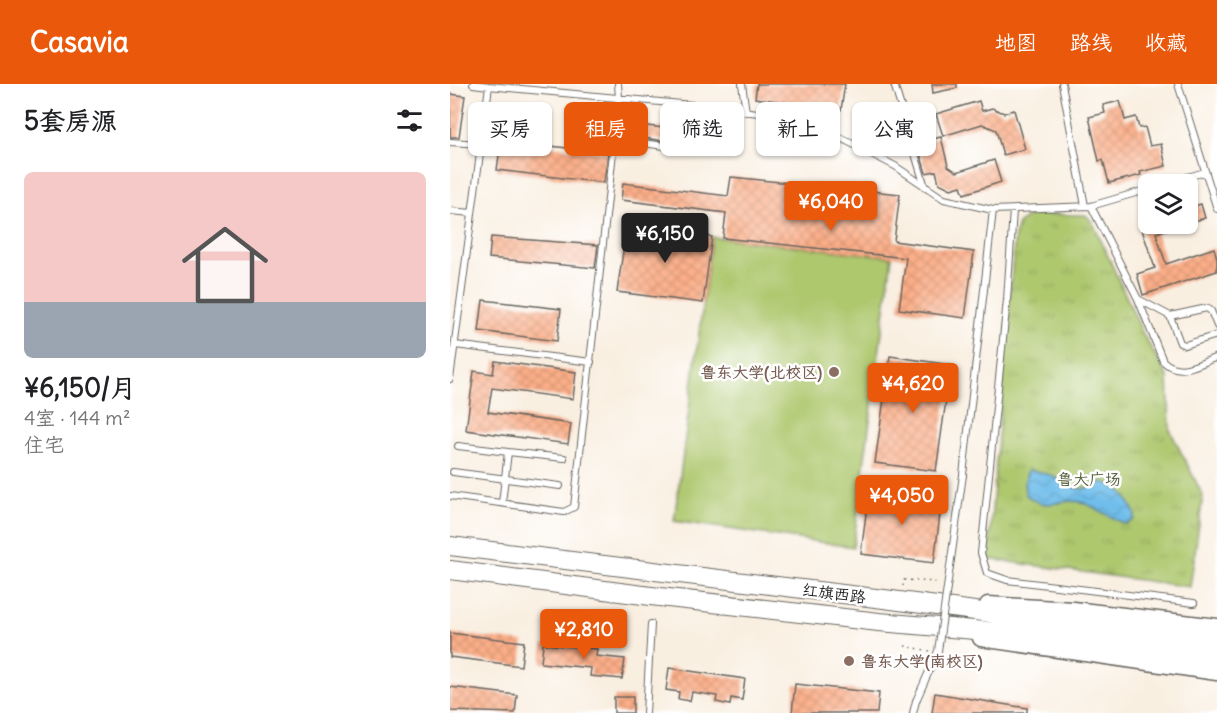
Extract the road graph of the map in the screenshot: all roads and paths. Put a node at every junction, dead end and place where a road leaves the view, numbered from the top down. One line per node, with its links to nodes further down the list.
1 (473, 84): 7 (lane)
2 (618, 84): 8 (lane)
3 (742, 84): 11 (lane)
4 (894, 84): 18 (lane)
5 (1062, 84): 20 (lane)
6 (1178, 84): 16 (lane)
7 (489, 86): 8 (lane); 9 (lane)
8 (619, 98): 10 (lane); 11 (lane)
9 (487, 102)
10 (619, 102)
11 (746, 112): 18 (lane)
12 (450, 142): 13 (lane)
13 (468, 143)
14 (480, 156): 25 (lane)
15 (613, 156): 32 (lane)
16 (1206, 172): 17 (lane); 21 (lane)
17 (1198, 174)
18 (925, 187): 22 (lane)
19 (1138, 192): 20 (lane)
20 (1088, 206): 23 (lane); 26 (lane)
21 (1217, 209)
22 (993, 210): 23 (lane); 57 (lane, bridge)
23 (1013, 210): 47 (lane)
24 (450, 211): 25 (lane)
25 (472, 213): 30 (lane)
26 (1138, 299): 27 (lane); 31 (lane)
27 (1170, 316): 28 (lane); 29 (lane)
28 (1217, 326)
29 (1217, 335)
30 (455, 345): 32 (lane); 33 (lane)
31 (1217, 357)
32 (591, 362): 41 (lane)
33 (450, 379)
34 (458, 446): 35 (lane)
35 (508, 452): 36 (lane); 38 (lane)
36 (564, 458)
37 (453, 472): 38 (lane)
38 (505, 478): 39 (lane); 41 (lane)
39 (560, 486)
40 (450, 496): 41 (lane)
41 (502, 503)
42 (450, 546): 46 (main road, 红旗西路)
43 (450, 570): 48 (main road, 红旗西路)
44 (942, 582): 45 (path)
45 (903, 590)
46 (884, 599): 50 (main road); 51 (main road, 红旗西路)
47 (1194, 603)
48 (879, 622): 54 (main road, 红旗西路); 55 (main road)
49 (651, 624): 56 (lane)
50 (1217, 627)
51 (1217, 643)
52 (905, 646): 53 (path)
53 (934, 651)
54 (1217, 657)
55 (1217, 672)
56 (646, 713)
57 (913, 713)

